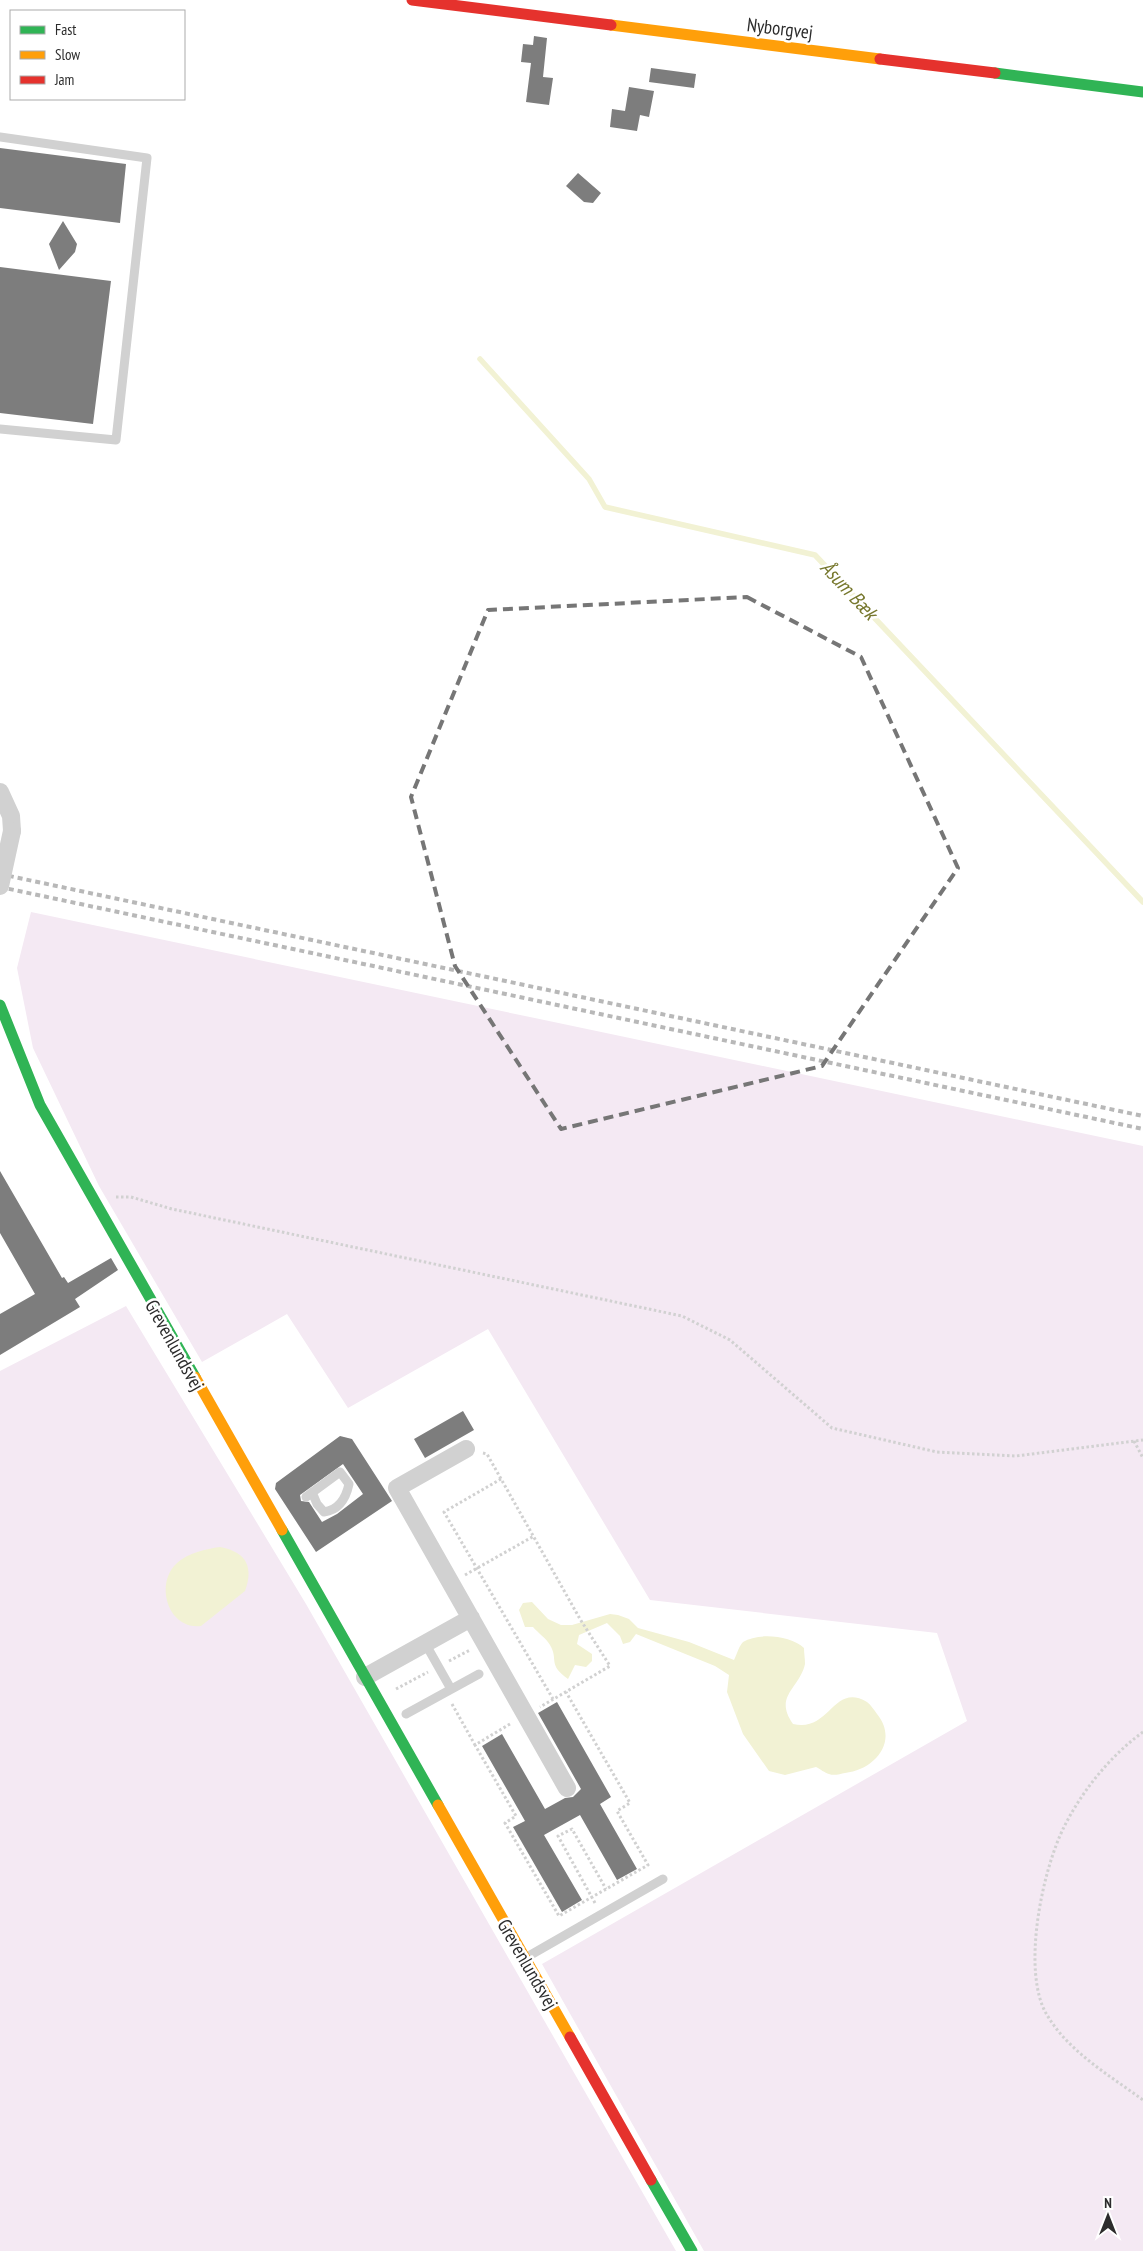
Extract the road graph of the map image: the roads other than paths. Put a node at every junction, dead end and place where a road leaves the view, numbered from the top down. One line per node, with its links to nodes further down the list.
1 (412, 0): 2 (street, Nyborgvej)
2 (1143, 92)
3 (0, 136): 4 (lane)
4 (0, 429)
5 (0, 792): 6 (street, bridge)
6 (0, 886)
7 (0, 1005): 13 (street, Grevenlundsvej)
8 (466, 1449): 10 (street)
9 (309, 1494): 9 (lane)
10 (471, 1618): 11 (street); 16 (street)
11 (425, 1643): 13 (street); 14 (lane)
12 (479, 1674): 14 (lane)
13 (366, 1677): 18 (street, Grevenlundsvej)
14 (448, 1691): 15 (lane)
15 (406, 1714)
16 (567, 1788)
17 (663, 1879): 18 (lane)
18 (524, 1958): 19 (street, Grevenlundsvej)
19 (692, 2251)

